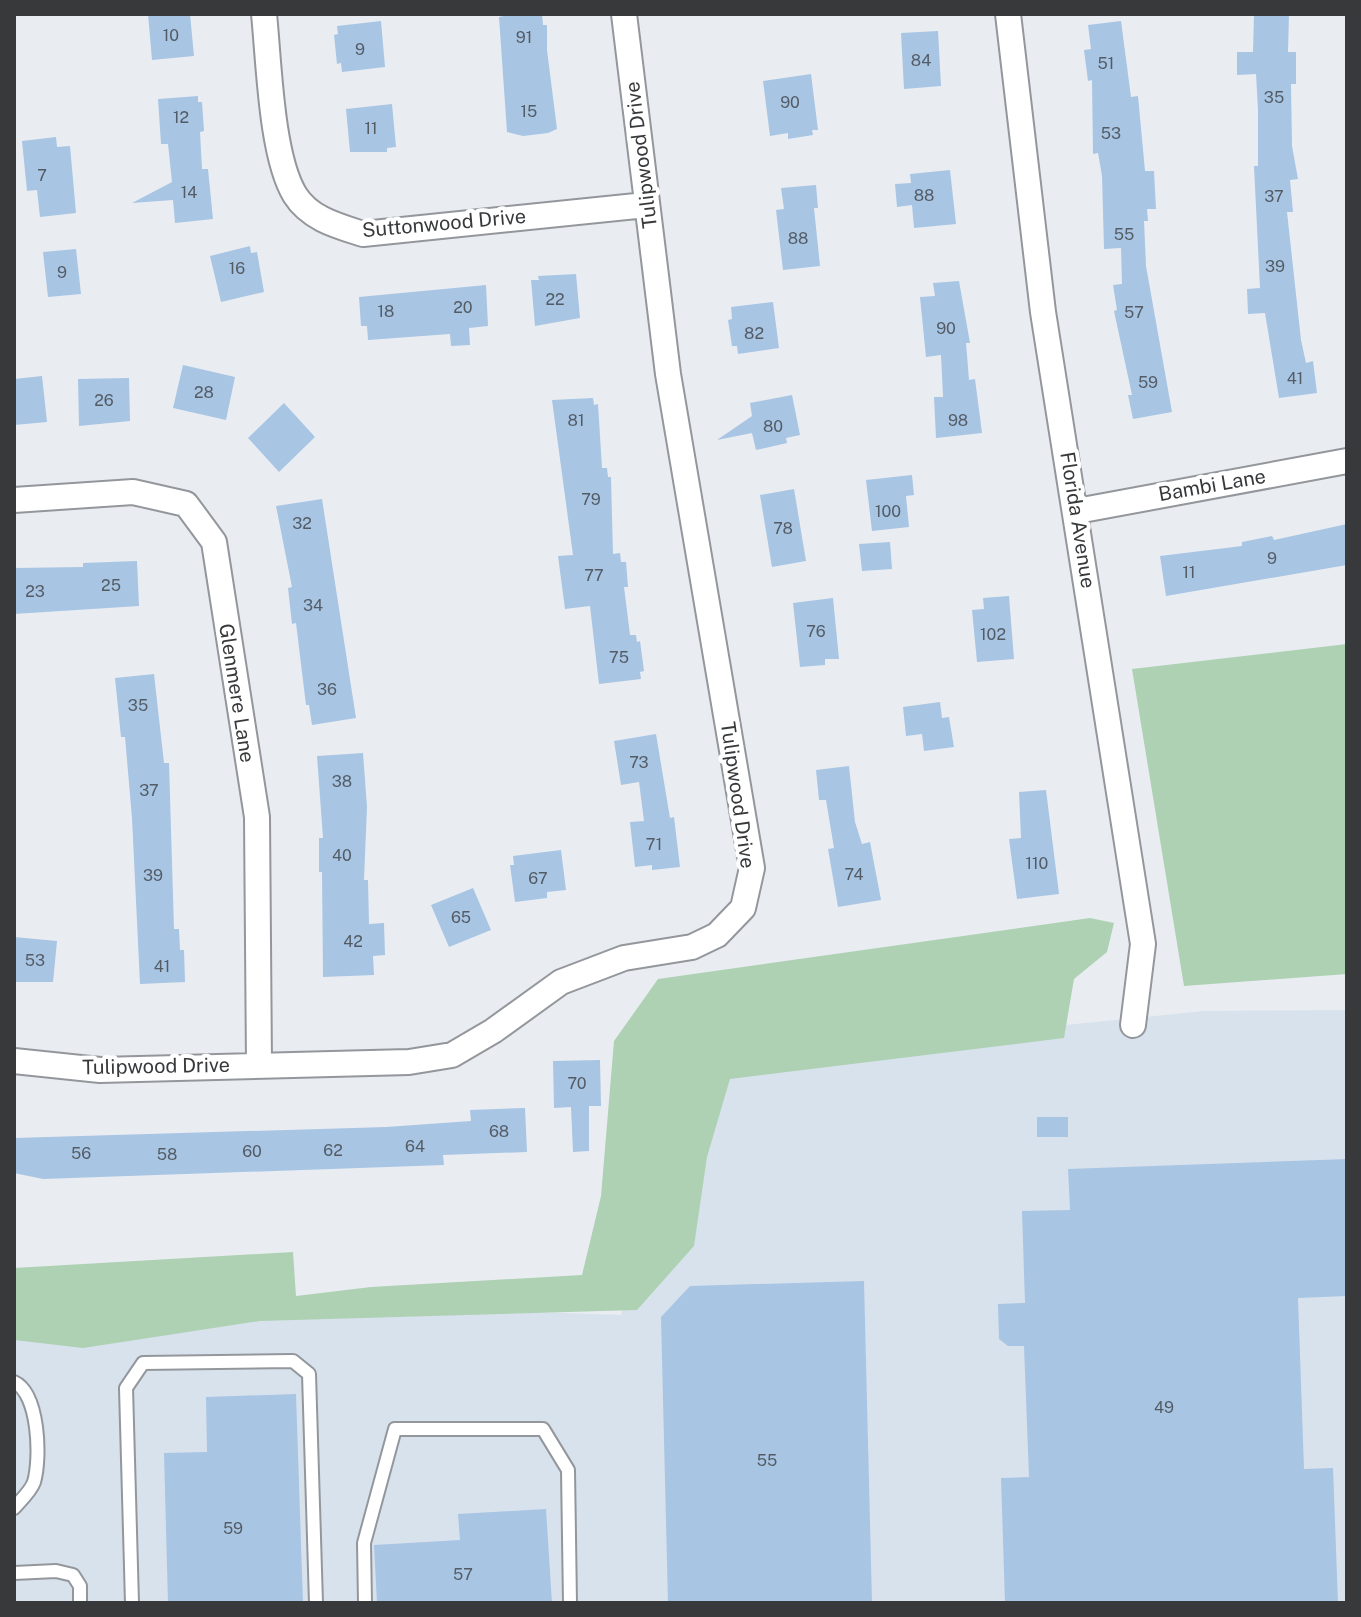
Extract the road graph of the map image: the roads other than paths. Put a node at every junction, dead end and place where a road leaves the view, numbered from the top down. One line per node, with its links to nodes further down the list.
1 (264, 14): 4 (street, Suttonwood Drive)
2 (624, 14): 4 (street, Tulipwood Drive)
3 (1008, 14): 7 (street, Florida Avenue)
4 (646, 205): 10 (street, Tulipwood Drive)
5 (1347, 461): 7 (street, Bambi Lane)
6 (14, 500): 10 (street, Glenmere Lane)
7 (1077, 511): 8 (street, Florida Avenue)
8 (1133, 1025)
9 (14, 1061): 10 (street, Tulipwood Drive)
10 (259, 1065)
11 (14, 1382): 12 (lane)
12 (14, 1508)
13 (14, 1573): 14 (lane)
14 (80, 1603)
15 (132, 1603): 16 (lane)
16 (316, 1603)
17 (365, 1603): 18 (lane)
18 (570, 1603)

